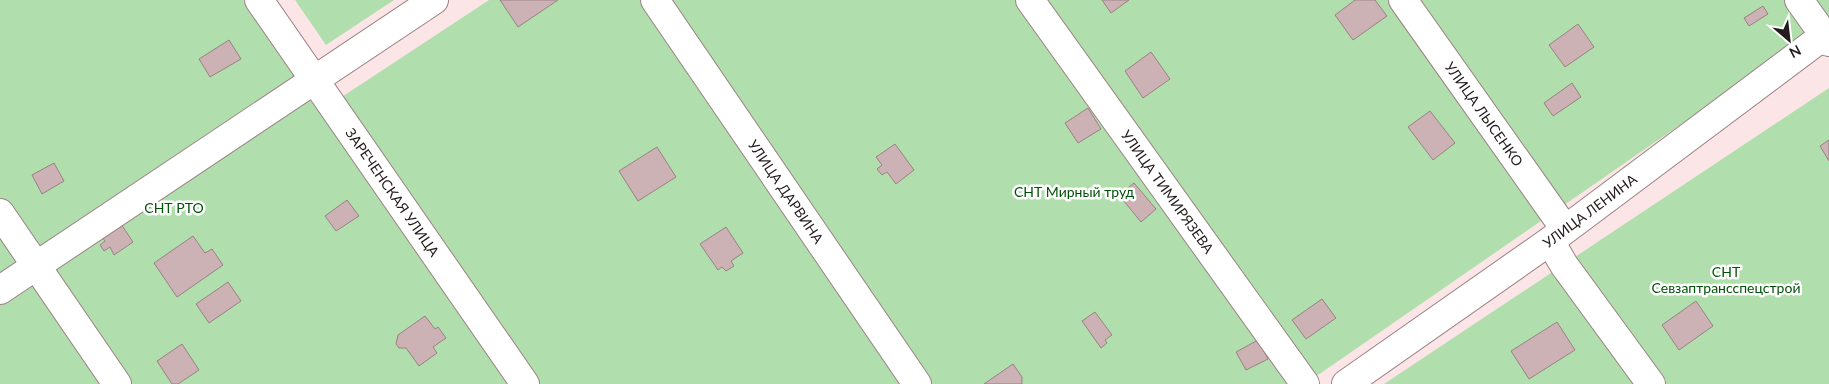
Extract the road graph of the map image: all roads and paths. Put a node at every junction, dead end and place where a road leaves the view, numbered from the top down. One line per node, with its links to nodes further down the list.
1 (259, 0): 8 (street, ЗАРЕЧЕНСКАЯ УЛИЦА)
2 (434, 0): 8 (street)
3 (655, 0): 15 (street, УЛИЦА ДАРВИНА)
4 (1030, 0): 16 (street, УЛИЦА ТИМИРЯЗЕВА)
5 (1403, 0): 10 (street, УЛИЦА ЛЫСЕНКО)
6 (1799, 0): 7 (street)
7 (1827, 36): 10 (street, УЛИЦА ЛЕНИНА)
8 (314, 80): 11 (street); 14 (street, ЗАРЕЧЕНСКАЯ УЛИЦА)
9 (0, 213): 11 (street)
10 (1558, 235): 17 (street, УЛИЦА ЛЕНИНА); 18 (street, УЛИЦА ЛЫСЕНКО)
11 (36, 266): 12 (street); 13 (street)
12 (0, 290)
13 (117, 384)
14 (525, 384)
15 (917, 384)
16 (1305, 384)
17 (1346, 384)
18 (1651, 384)

